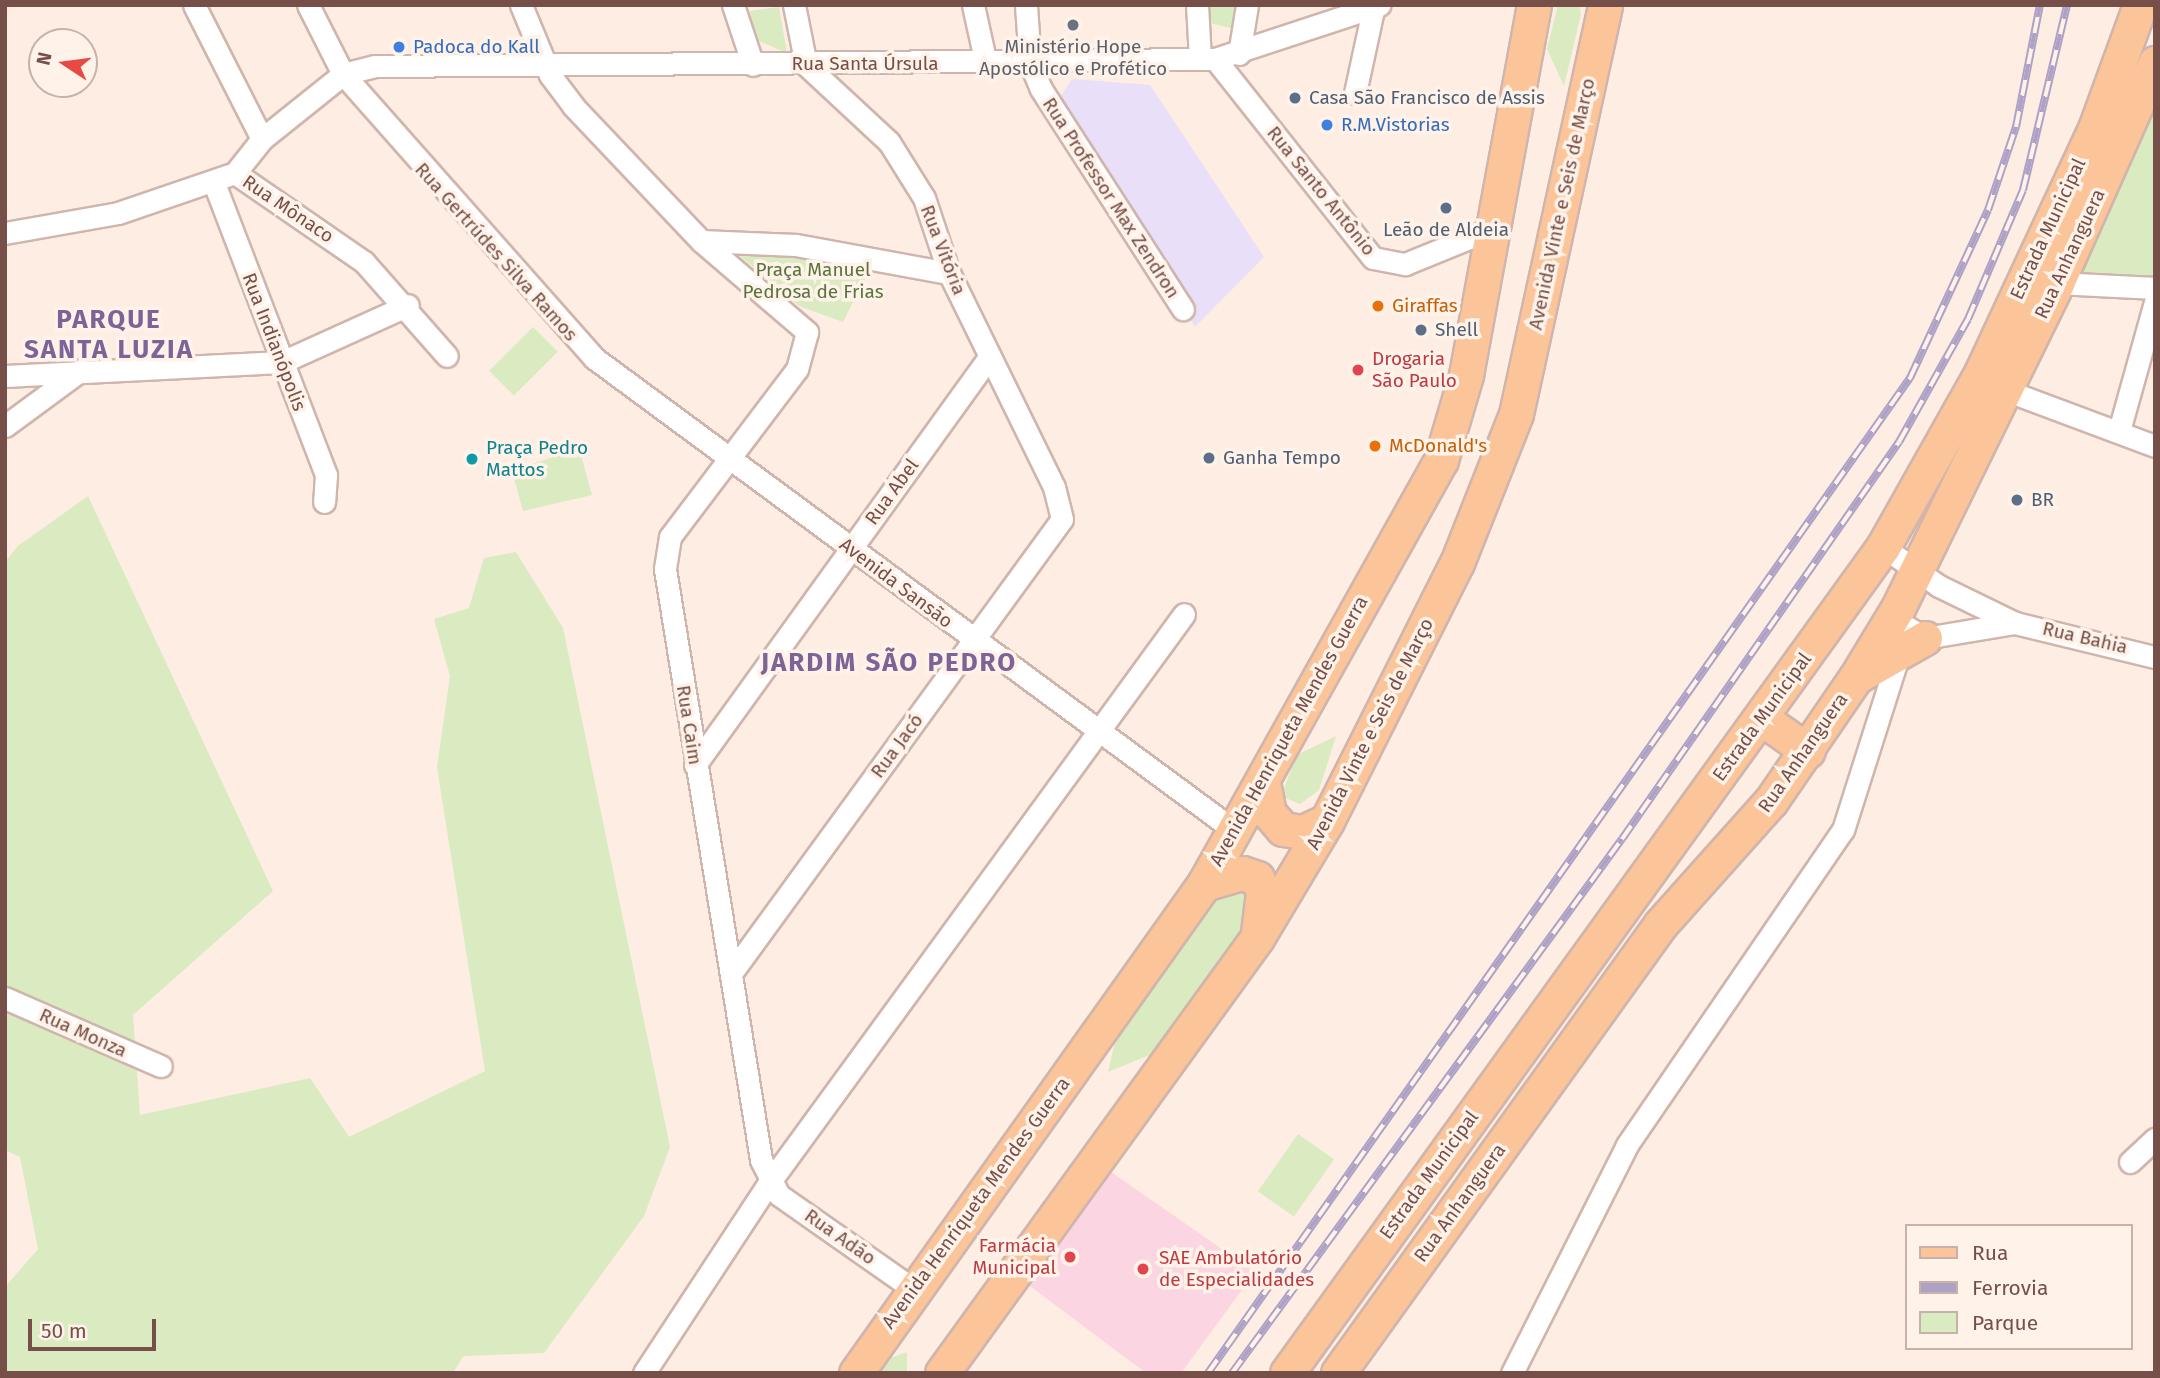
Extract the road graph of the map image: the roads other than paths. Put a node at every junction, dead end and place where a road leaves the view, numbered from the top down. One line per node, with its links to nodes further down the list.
1 (194, 5): 26 (street)
2 (308, 5): 24 (street, Rua Gertrúdes Silva Ramos)
3 (521, 5): 18 (street)
4 (733, 5): 21 (street)
5 (794, 5): 22 (street)
6 (973, 5): 19 (street)
7 (1026, 5): 17 (street, Rua Professor Max Zendron)
8 (1196, 5): 16 (street)
9 (1247, 5): 15 (street)
10 (1589, 5): 23 (main road)
11 (1605, 5): 23 (main road, Avenida Vinte e Seis de Março)
12 (2140, 5): 51 (main road, Estrada Municipal)
13 (1376, 6): 15 (street, Rua Santa Úrsula); 25 (street)
14 (1537, 13): 29 (main road, Avenida Henriqueta Mendes Guerra)
15 (1240, 54): 16 (street, Rua Santa Úrsula)
16 (1207, 59): 17 (street, Rua Santa Úrsula); 29 (street, Rua Santo Antônio)
17 (1030, 63): 19 (street, Rua Santa Úrsula); 37 (street, Rua Professor Max Zendron)
18 (544, 64): 21 (street, Rua Santa Úrsula); 24 (street, Rua Santa Úrsula); 31 (street)
19 (986, 64): 22 (street, Rua Santa Úrsula)
20 (2155, 64): 33 (main road, Rua Anhanguera)
21 (752, 65): 22 (street, Rua Santa Úrsula)
22 (806, 65): 32 (street, Rua Vitória)
23 (1590, 73): 66 (main road, Avenida Vinte e Seis de Março)
24 (343, 74): 26 (street); 47 (street, Rua Gertrúdes Silva Ramos)
25 (1355, 93)
26 (261, 139): 27 (street)
27 (235, 173): 28 (street, Rua Mônaco); 36 (street, Rua Mônaco)
28 (214, 183): 30 (street, Rua Mônaco); 40 (street, Rua Indianópolis)
29 (1491, 229): 65 (main road, Avenida Henriqueta Mendes Guerra)
30 (5, 233)
31 (701, 241): 32 (street); 47 (street, Rua Caim)
32 (949, 273): 39 (street, Rua Vitória)
33 (2057, 283): 34 (street); 43 (main road, Rua Anhanguera)
34 (2155, 288)
35 (2155, 302): 45 (street)
36 (408, 305): 38 (street, Rua Mônaco); 40 (street)
37 (1183, 309)
38 (447, 356)
39 (990, 356): 49 (street, Rua Vitória); 50 (street, Rua Abel)
40 (282, 362): 41 (street); 48 (street, Rua Indianópolis)
41 (81, 370): 42 (street); 44 (street)
42 (5, 376)
43 (2005, 390): 45 (street); 52 (main road, Rua Anhanguera)
44 (5, 426)
45 (2119, 431): 46 (street)
46 (2155, 446)
47 (730, 455): 50 (street, Avenida Sansão); 64 (street, Rua Caim)
48 (324, 502)
49 (1062, 519): 57 (street, Rua Jacó)
50 (851, 549): 57 (street, Avenida Sansão); 64 (street, Rua Abel)
51 (1877, 555): 52 (street); 53 (main road); 56 (main road, Estrada Municipal)
52 (1916, 568): 53 (main road, Rua Anhanguera); 55 (street)
53 (1895, 613): 58 (street); 60 (main road, Rua Anhanguera)
54 (1184, 614): 62 (street)
55 (2015, 622): 58 (street); 59 (street, Rua Bahia)
56 (1819, 639): 61 (main road); 69 (main road, Estrada Municipal)
57 (974, 641): 62 (street, Avenida Sansão); 71 (street, Rua Jacó)
58 (1912, 645): 60 (main road); 83 (street)
59 (2155, 657)
60 (1856, 677): 63 (main road, Rua Anhanguera)
61 (1771, 725): 63 (main road); 69 (main road)
62 (1102, 733): 67 (street, Avenida Sansão); 76 (street)
63 (1808, 751): 82 (main road, Rua Anhanguera)
64 (695, 765): 71 (street, Rua Caim)
65 (1264, 782): 66 (main road); 67 (main road, Avenida Henriqueta Mendes Guerra)
66 (1327, 821): 70 (main road, Avenida Vinte e Seis de Março)
67 (1235, 831): 68 (main road, Avenida Henriqueta Mendes Guerra)
68 (1204, 884): 70 (main road); 77 (main road, Avenida Henriqueta Mendes Guerra)
69 (1623, 909): 81 (main road, Estrada Municipal)
70 (1257, 938): 80 (main road, Avenida Vinte e Seis de Março)
71 (732, 972): 76 (street, Rua Caim)
72 (5, 998): 73 (street, Rua Monza)
73 (162, 1066)
74 (2155, 1139): 75 (street)
75 (2130, 1163)
76 (769, 1184): 77 (street, Rua Adão); 78 (street)
77 (913, 1289): 79 (main road, Avenida Henriqueta Mendes Guerra)
78 (644, 1373)
79 (856, 1373)
80 (942, 1373)
81 (1287, 1373)
82 (1338, 1373)
83 (1512, 1373)

